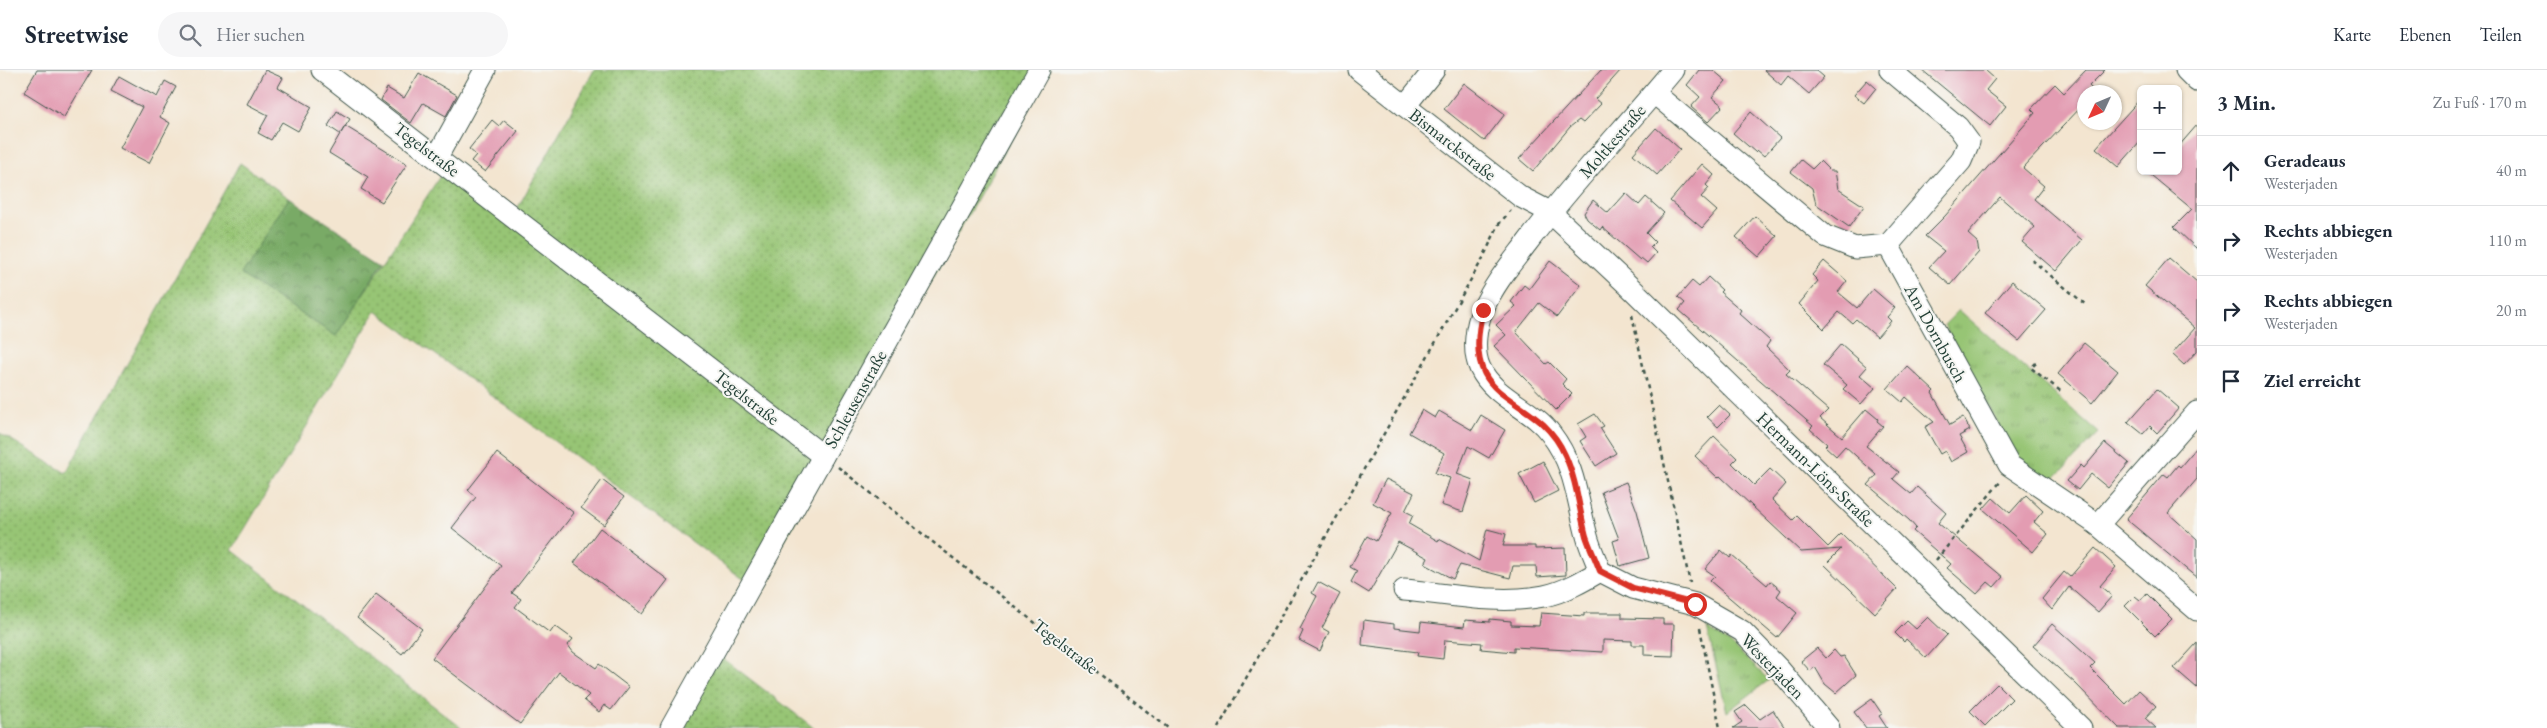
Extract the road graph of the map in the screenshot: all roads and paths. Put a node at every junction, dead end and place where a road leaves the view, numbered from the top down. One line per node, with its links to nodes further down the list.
1 (322, 70): 12 (street, Tegelstraße)
2 (485, 70): 12 (street)
3 (1039, 70): 22 (street, Schleusenstraße)
4 (1359, 70): 11 (street, Bismarckstraße)
5 (1434, 70): 11 (street)
6 (1673, 70): 10 (street, Moltkestraße)
7 (1890, 70): 15 (street)
8 (2186, 70): 9 (street)
9 (2197, 81)
10 (1654, 93): 14 (street, Moltkestraße); 15 (street)
11 (1405, 106): 13 (street, Bismarckstraße)
12 (437, 157): 22 (street, Tegelstraße)
13 (1521, 197): 14 (street, Bismarckstraße); 32 (path)
14 (1550, 212): 25 (street); 26 (street, Hermann-Löns-Straße)
15 (1888, 245): 23 (street, Am Dornbusch)
16 (2032, 260): 17 (path)
17 (2086, 305)
18 (1632, 313): 28 (path)
19 (2036, 363): 20 (path)
20 (2063, 393)
21 (2197, 412): 24 (street)
22 (823, 456): 30 (street, Schleusenstraße); 31 (path, Tegelstraße)
23 (2013, 467): 24 (street, Am Dornbusch); 26 (path)
24 (2098, 525): 29 (street, Am Dornbusch)
25 (1600, 571): 27 (street); 28 (street, Westerjaden)
26 (1924, 574): 35 (street, Hermann-Löns-Straße)
27 (1404, 590)
28 (1695, 604): 33 (path); 34 (street, Westerjaden)
29 (2197, 610)
30 (671, 728)
31 (1168, 728)
32 (1218, 728)
33 (1720, 728)
34 (1829, 728)
35 (2081, 728)

